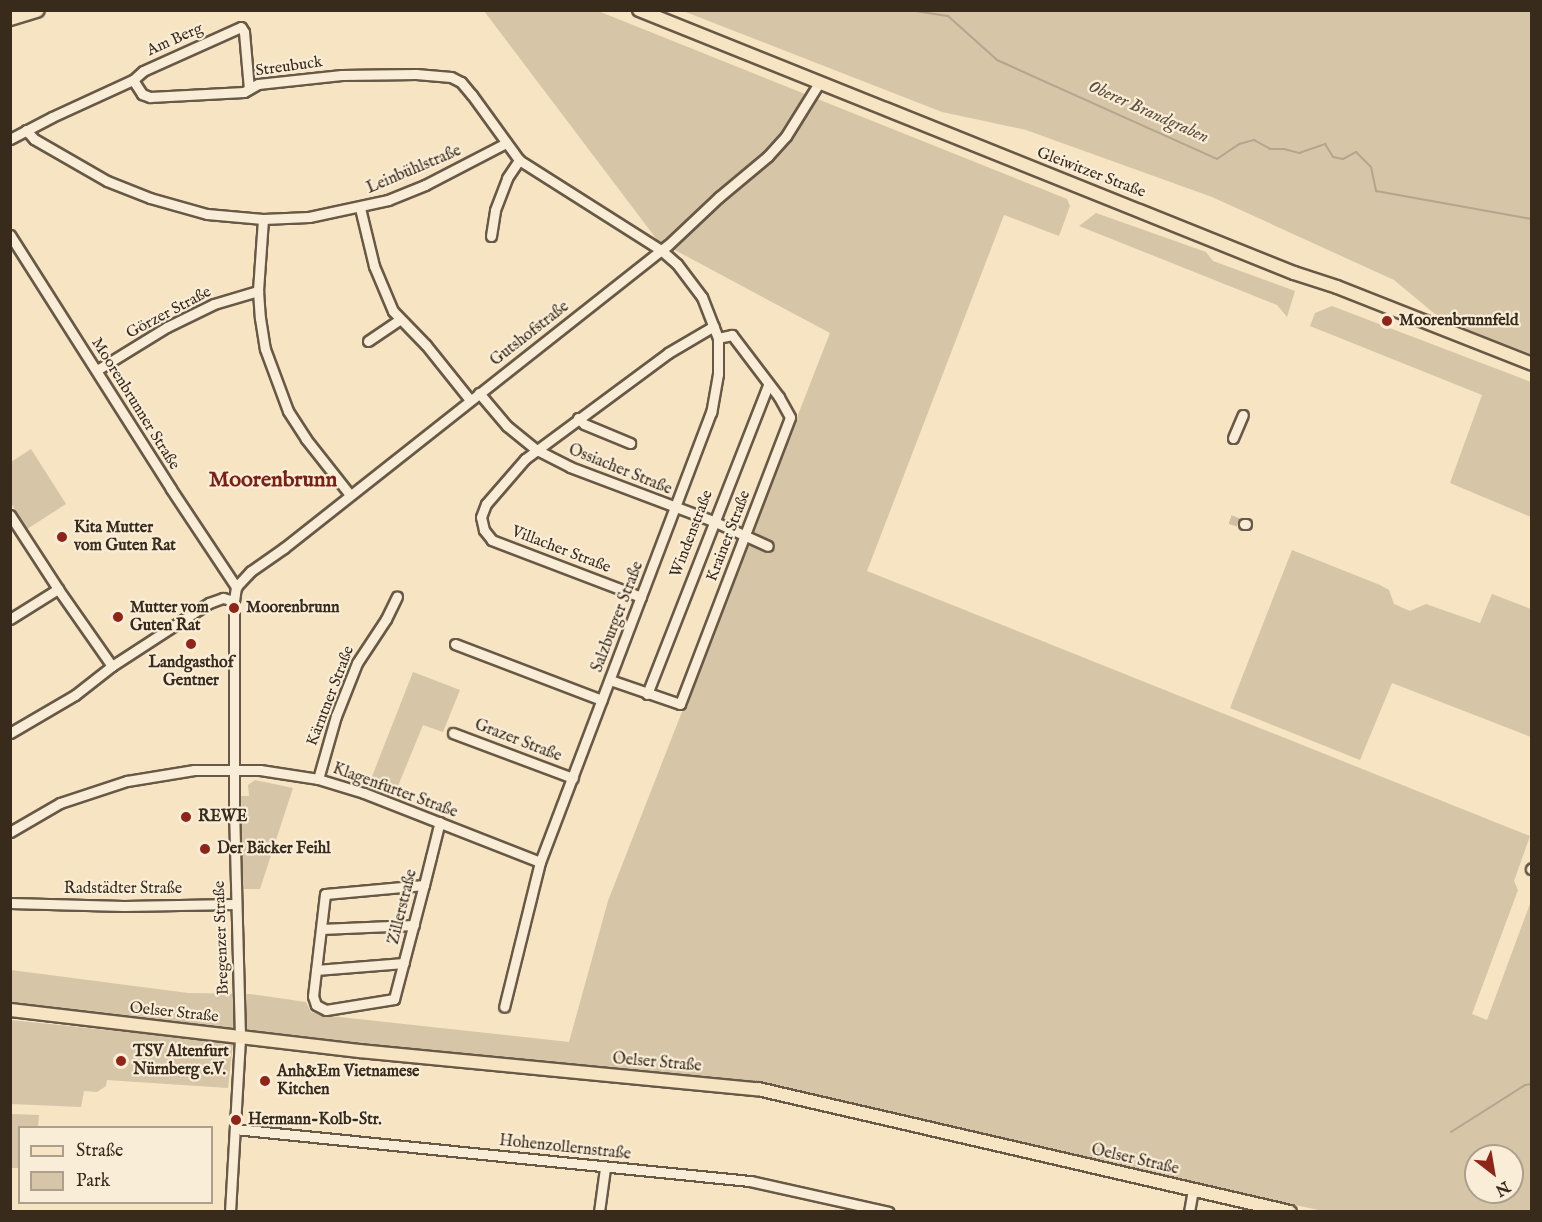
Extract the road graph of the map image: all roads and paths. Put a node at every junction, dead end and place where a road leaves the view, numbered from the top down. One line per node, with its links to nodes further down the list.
1 (37, 10): 3 (highway)
2 (639, 10): 5 (main road, Gleiwitzer Straße)
3 (10, 18)
4 (133, 80): 6 (street, Streubuck); 6 (street, Am Berg); 7 (street)
5 (819, 83): 15 (street, Gutshofstraße); 21 (main road, Gleiwitzer Straße)
6 (249, 89): 9 (street, Streubuck)
7 (26, 130): 8 (street); 12 (street, Leinbühlstraße)
8 (10, 139)
9 (506, 143): 10 (street, Streubuck); 11 (street, Leinbühlstraße)
10 (519, 160): 14 (street); 15 (street, Streubuck)
11 (360, 208): 12 (street, Leinbühlstraße); 17 (street)
12 (263, 219): 16 (street)
13 (10, 235): 22 (street, Moorenbrunner Straße)
14 (490, 236)
15 (661, 250): 18 (street, Salzburger Straße); 24 (street, Gutshofstraße)
16 (258, 291): 22 (street, Görzer Straße); 31 (street)
17 (399, 320): 20 (street); 25 (street)
18 (714, 326): 19 (street, Salzburger Straße); 27 (street, Villacher Straße)
19 (718, 338): 23 (street, Krainer Straße); 32 (street, Salzburger Straße)
20 (368, 341)
21 (1532, 364)
22 (97, 370): 37 (street, Moorenbrunner Straße)
23 (768, 384): 34 (street, Windenstraße); 35 (street, Krainer Straße)
24 (479, 393): 25 (street, Gutshofstraße); 30 (street, Ossiacher Straße)
25 (470, 400): 31 (street, Gutshofstraße)
26 (1243, 415): 28 (street)
27 (578, 418): 29 (street); 30 (street, Villacher Straße)
28 (1233, 438)
29 (630, 443)
30 (537, 450): 32 (street, Ossiacher Straße); 40 (street, Villacher Straße)
31 (350, 495): 37 (street, Gutshofstraße)
32 (675, 508): 34 (street, Ossiacher Straße); 40 (street, Salzburger Straße)
33 (11, 516): 38 (street)
34 (712, 522): 35 (street, Ossiacher Straße); 46 (street, Windenstraße)
35 (746, 535): 36 (street, Ossiacher Straße); 46 (street, Krainer Straße)
36 (768, 546)
37 (236, 587): 41 (street, Bregenzer Straße)
38 (58, 589): 42 (street); 44 (street)
39 (397, 596): 52 (street, Kärntner Straße)
40 (641, 597): 45 (street, Salzburger Straße)
41 (234, 600): 44 (street); 50 (street, Bregenzer Straße)
42 (10, 619)
43 (455, 644): 47 (street)
44 (112, 666): 48 (street)
45 (610, 681): 46 (street, Krainer Straße); 47 (street, Salzburger Straße)
46 (647, 694)
47 (602, 700): 51 (street, Salzburger Straße)
48 (10, 733)
49 (453, 733): 51 (street, Grazer Straße)
50 (235, 769): 52 (street, Klagenfurter Straße); 54 (street, Klagenfurter Straße); 58 (street, Bregenzer Straße)
51 (573, 777): 55 (street, Salzburger Straße)
52 (318, 779): 53 (street, Klagenfurter Straße)
53 (440, 822): 55 (street, Klagenfurter Straße); 56 (street, Zillerstraße)
54 (10, 832)
55 (540, 862): 63 (street, Salzburger Straße)
56 (424, 885): 59 (street, Zillerstraße); 60 (street)
57 (10, 903): 58 (street, Radstädter Straße)
58 (235, 903): 65 (street, Bregenzer Straße)
59 (414, 925): 60 (street); 61 (street, Zillerstraße)
60 (321, 929): 62 (street)
61 (404, 963): 62 (street); 62 (street, Zillerstraße)
62 (316, 970)
63 (504, 1007)
64 (10, 1010): 65 (main road, Oelser Straße)
65 (240, 1037): 66 (street, Bregenzer Straße); 68 (main road, Oelser Straße)
66 (235, 1129): 67 (street, Hohenzollernstraße); 70 (street, Bregenzer Straße)
67 (604, 1168): 69 (street, Hohenzollernstraße); 71 (street)
68 (1193, 1190): 73 (street); 74 (main road, Oelser Straße)
69 (878, 1210): 72 (street, Hohenzollernstraße)
70 (230, 1212)
71 (599, 1212)
72 (889, 1212)
73 (1189, 1212)
74 (1290, 1212)

